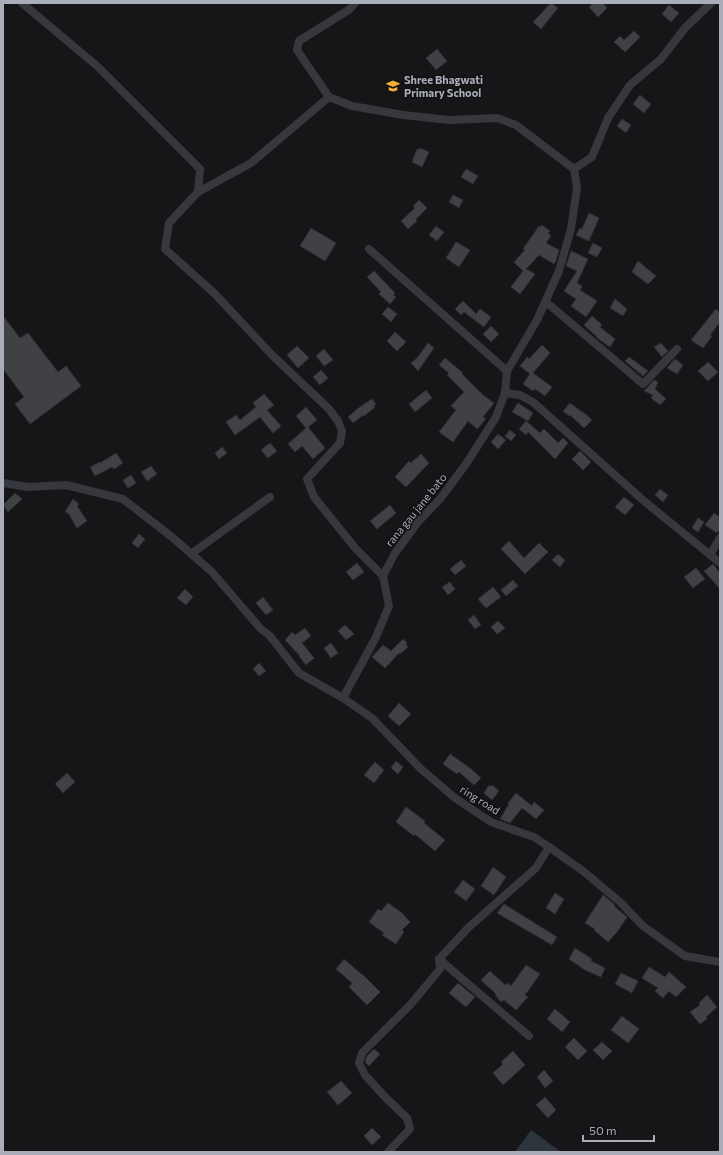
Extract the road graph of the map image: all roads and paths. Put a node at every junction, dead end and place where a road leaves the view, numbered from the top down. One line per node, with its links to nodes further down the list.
1 (22, 3): 6 (street)
2 (355, 3): 4 (street)
3 (711, 3): 5 (street)
4 (329, 97): 5 (street); 6 (street)
5 (574, 169): 8 (street)
6 (198, 192): 18 (street)
7 (369, 249): 10 (street)
8 (546, 302): 9 (street); 10 (street)
9 (677, 349)
10 (507, 371): 11 (street, rana gau jane bato)
11 (505, 393): 16 (street); 18 (street, rana gau jane bato)
12 (3, 483): 15 (street, ring road)
13 (270, 497): 15 (street)
14 (720, 538): 16 (street)
15 (191, 554): 19 (street, ring road)
16 (710, 555): 17 (street)
17 (720, 563)
18 (383, 576): 19 (street)
19 (343, 698): 20 (street, ring road)
20 (549, 847): 21 (street); 22 (street, ring road)
21 (439, 959): 23 (street); 24 (street)
22 (720, 962)
23 (529, 1036)
24 (388, 1152)

